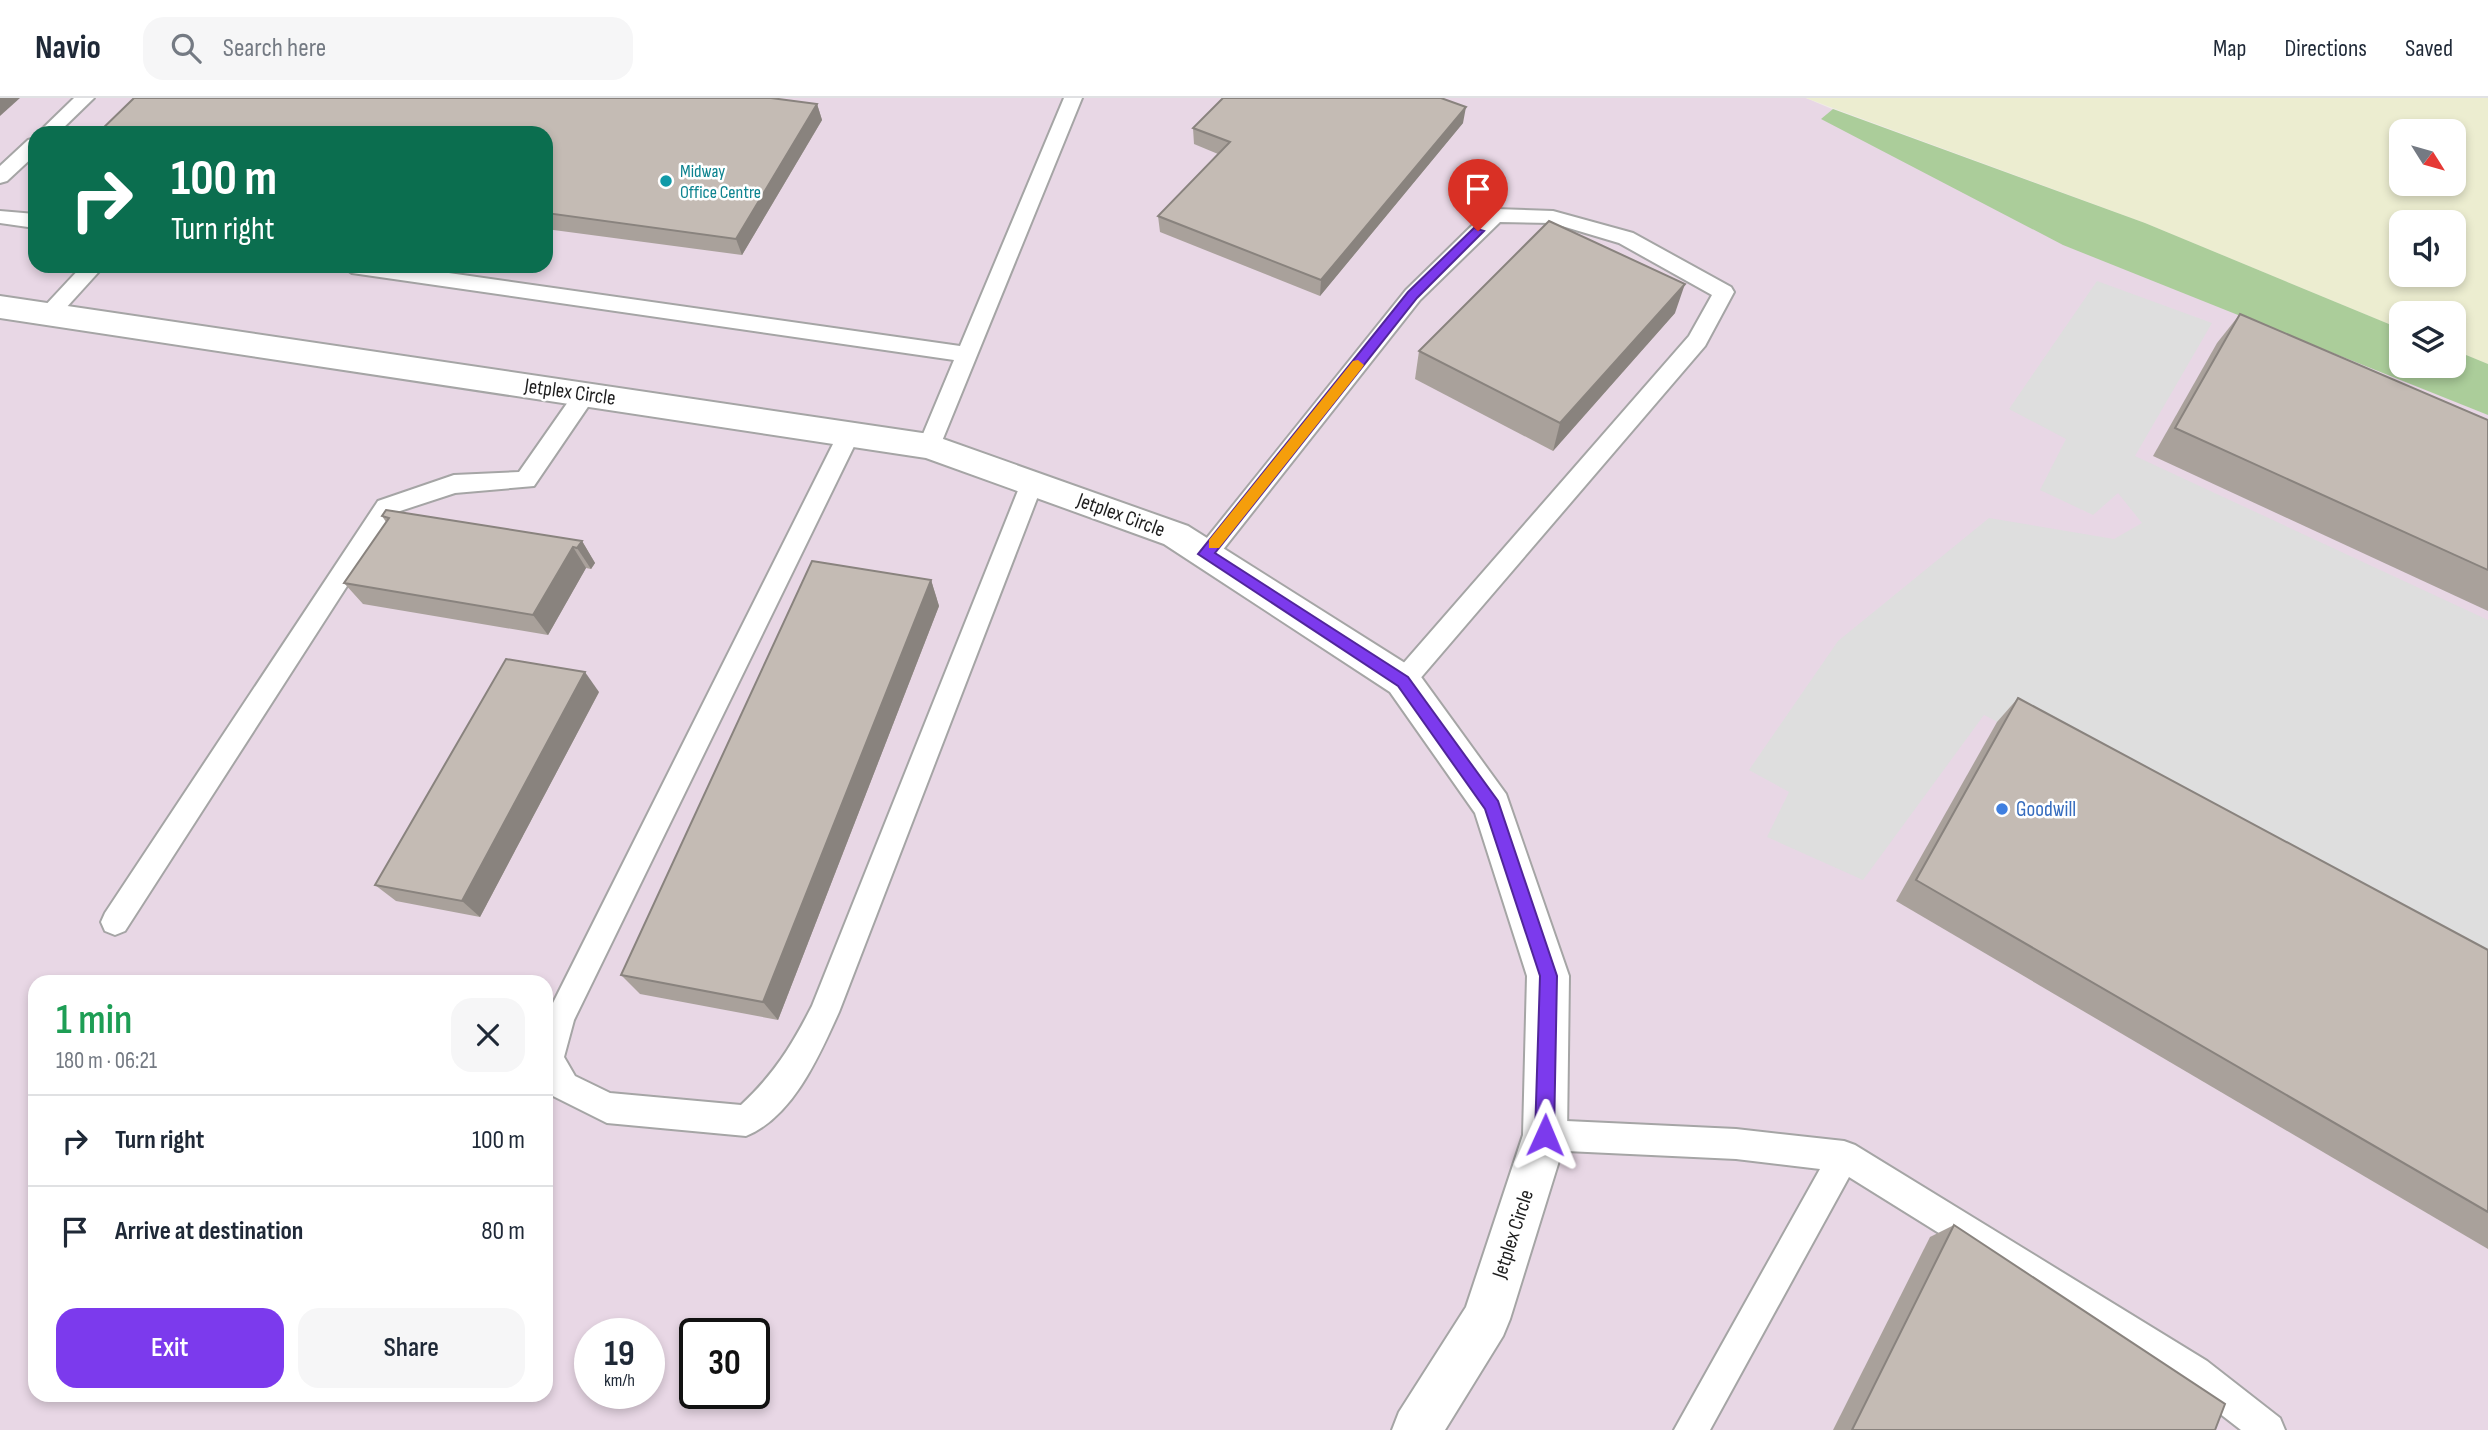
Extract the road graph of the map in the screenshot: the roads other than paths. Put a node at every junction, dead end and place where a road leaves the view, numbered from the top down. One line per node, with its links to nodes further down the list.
1 (85, 98): 3 (lane)
2 (1073, 98): 12 (lane)
3 (55, 126)
4 (28, 151): 5 (lane)
5 (0, 177)
6 (0, 216): 7 (lane)
7 (28, 220)
8 (87, 273): 11 (lane)
9 (400, 273): 12 (lane)
10 (0, 307): 11 (street, Jetplex Circle)
11 (48, 314): 13 (street, Jetplex Circle)
12 (968, 355): 15 (lane)
13 (585, 394): 14 (street, Jetplex Circle); 19 (lane)
14 (849, 434): 15 (street, Jetplex Circle); 20 (lane)
15 (929, 446): 16 (street, Jetplex Circle)
16 (1031, 483): 17 (street, Jetplex Circle); 21 (lane)
17 (1206, 554): 18 (street, Jetplex Circle); 18 (lane)
18 (1403, 681): 22 (street, Jetplex Circle)
19 (115, 922)
20 (553, 1043)
21 (553, 1065)
22 (1545, 1135): 23 (lane); 24 (street, Jetplex Circle)
23 (1844, 1156): 25 (lane); 26 (lane)
24 (1417, 1430)
25 (1691, 1430)
26 (2268, 1430)

